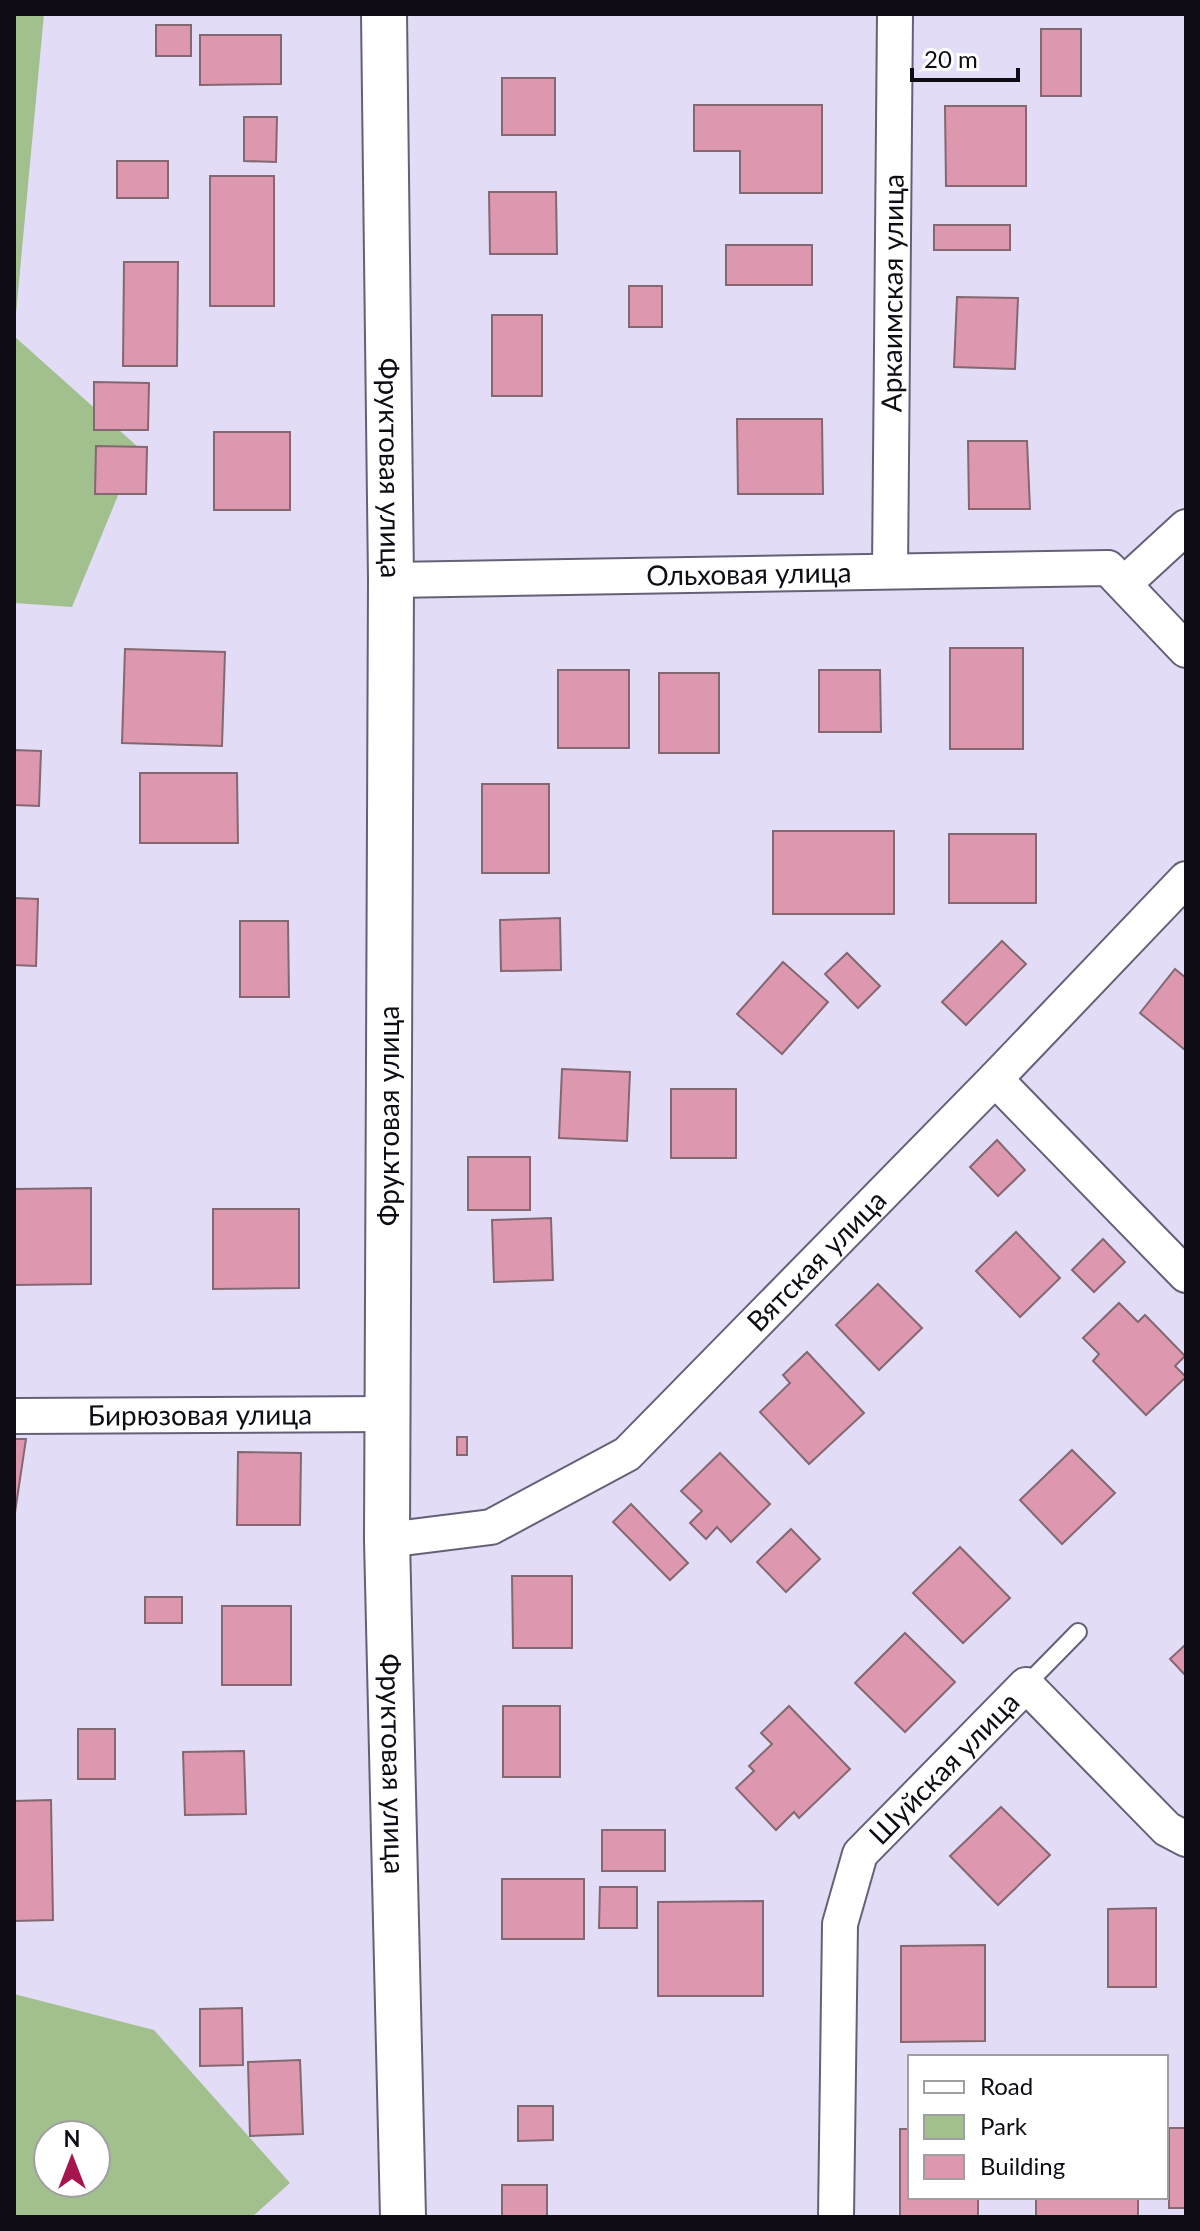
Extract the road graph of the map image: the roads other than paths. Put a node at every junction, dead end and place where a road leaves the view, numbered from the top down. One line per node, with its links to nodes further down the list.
1 (384, 14): 6 (street, Фруктовая улица)
2 (895, 14): 4 (street, Аркаимская улица)
3 (1186, 527): 5 (street)
4 (890, 571): 5 (street, Ольховая улица); 6 (street, Ольховая улица)
5 (1116, 576): 7 (street)
6 (391, 580): 11 (street, Фруктовая улица)
7 (1186, 650)
8 (1186, 879): 9 (street, Вятская улица)
9 (995, 1079): 10 (street); 13 (street, Вятская улица)
10 (1186, 1275)
11 (387, 1414): 12 (street, Бирюзовая улица); 13 (street, Фруктовая улица)
12 (14, 1416)
13 (387, 1540): 17 (street, Фруктовая улица)
14 (1078, 1632): 15 (lane)
15 (1026, 1685): 16 (street, Шуйская улица); 18 (street, Шуйская улица)
16 (1186, 1839)
17 (403, 2217)
18 (836, 2217)

